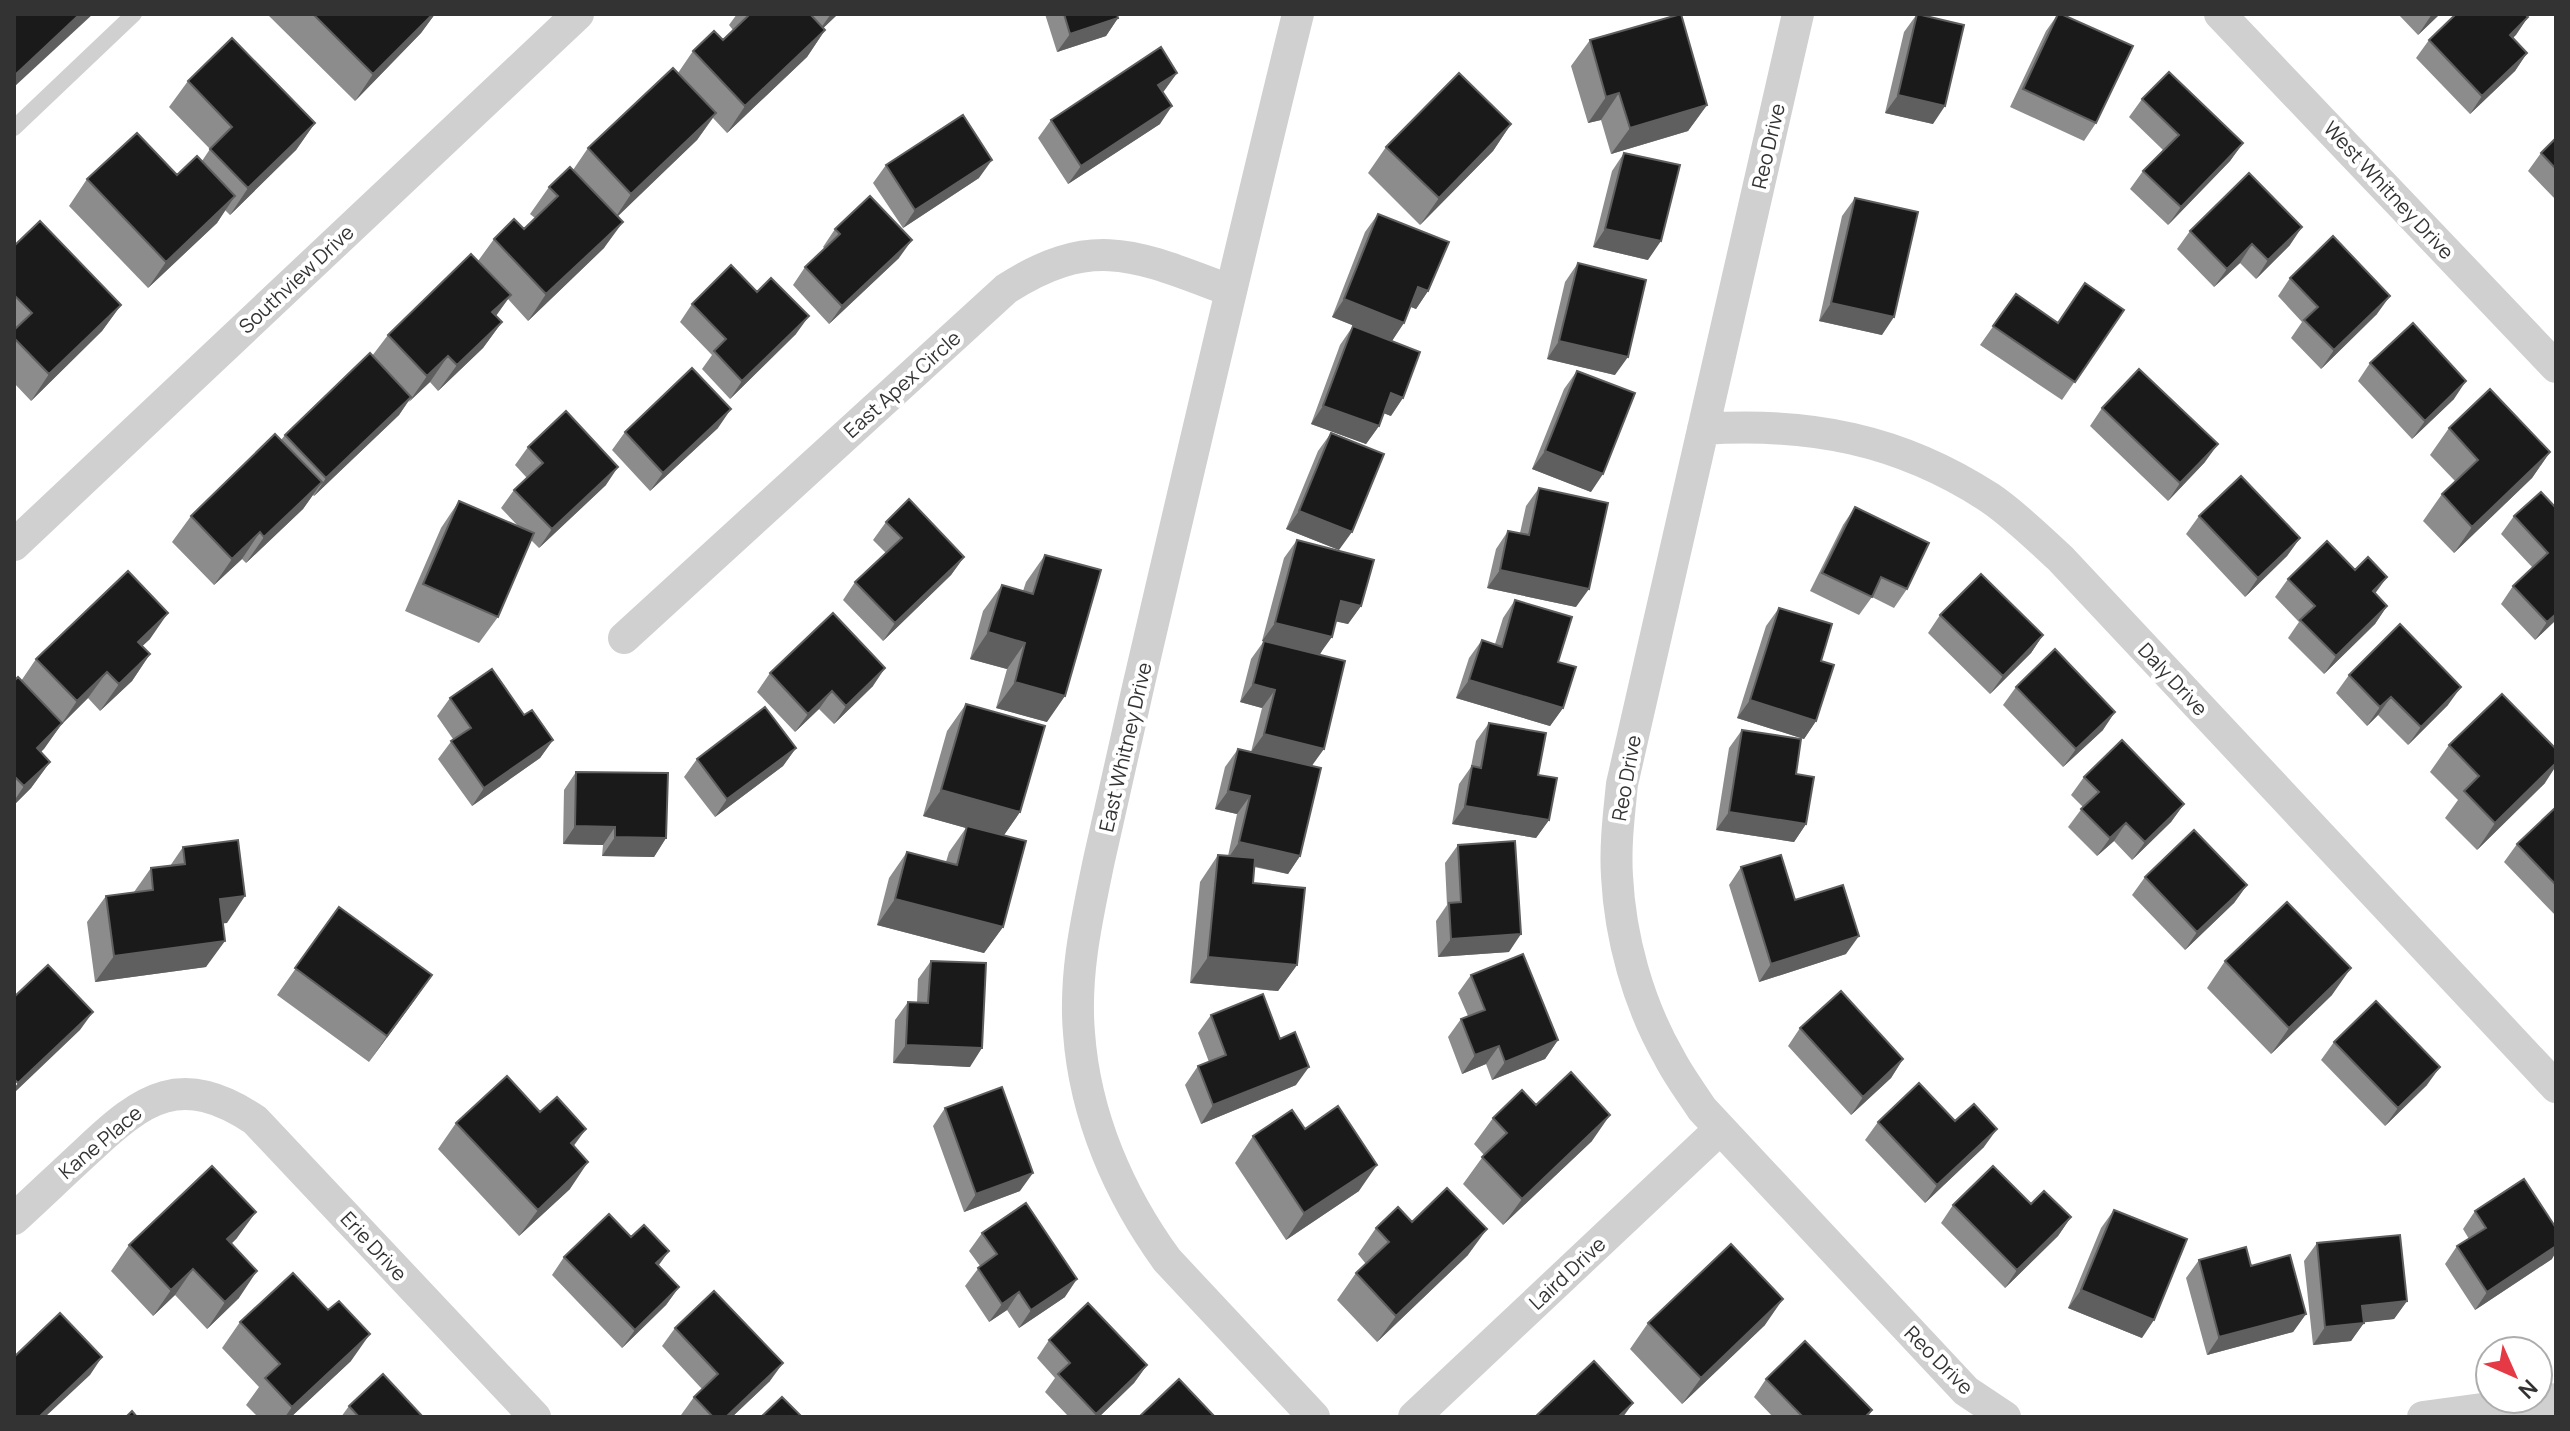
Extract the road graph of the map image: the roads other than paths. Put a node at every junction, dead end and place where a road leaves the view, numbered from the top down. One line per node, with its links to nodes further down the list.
1 (134, 14): 6 (lane)
2 (578, 14): 10 (street, Southview Drive)
3 (1298, 14): 7 (street, East Whitney Drive)
4 (1798, 14): 9 (street, Reo Drive)
5 (2220, 14): 8 (street, West Whitney Drive)
6 (14, 128)
7 (1229, 290): 11 (street, East Apex Circle); 18 (street, East Whitney Drive)
8 (2552, 355)
9 (1703, 429): 12 (street, Daly Drive); 14 (street, Reo Drive)
10 (14, 545)
11 (624, 638)
12 (2556, 1087)
13 (200, 1095): 15 (street, Kane Place); 17 (street, Erie Drive)
14 (1719, 1130): 19 (street, Laird Drive); 20 (street, Reo Drive)
15 (14, 1219)
16 (2556, 1399): 21 (street)
17 (535, 1417)
18 (1314, 1417)
19 (1414, 1417)
20 (2005, 1417)
21 (2423, 1417)

